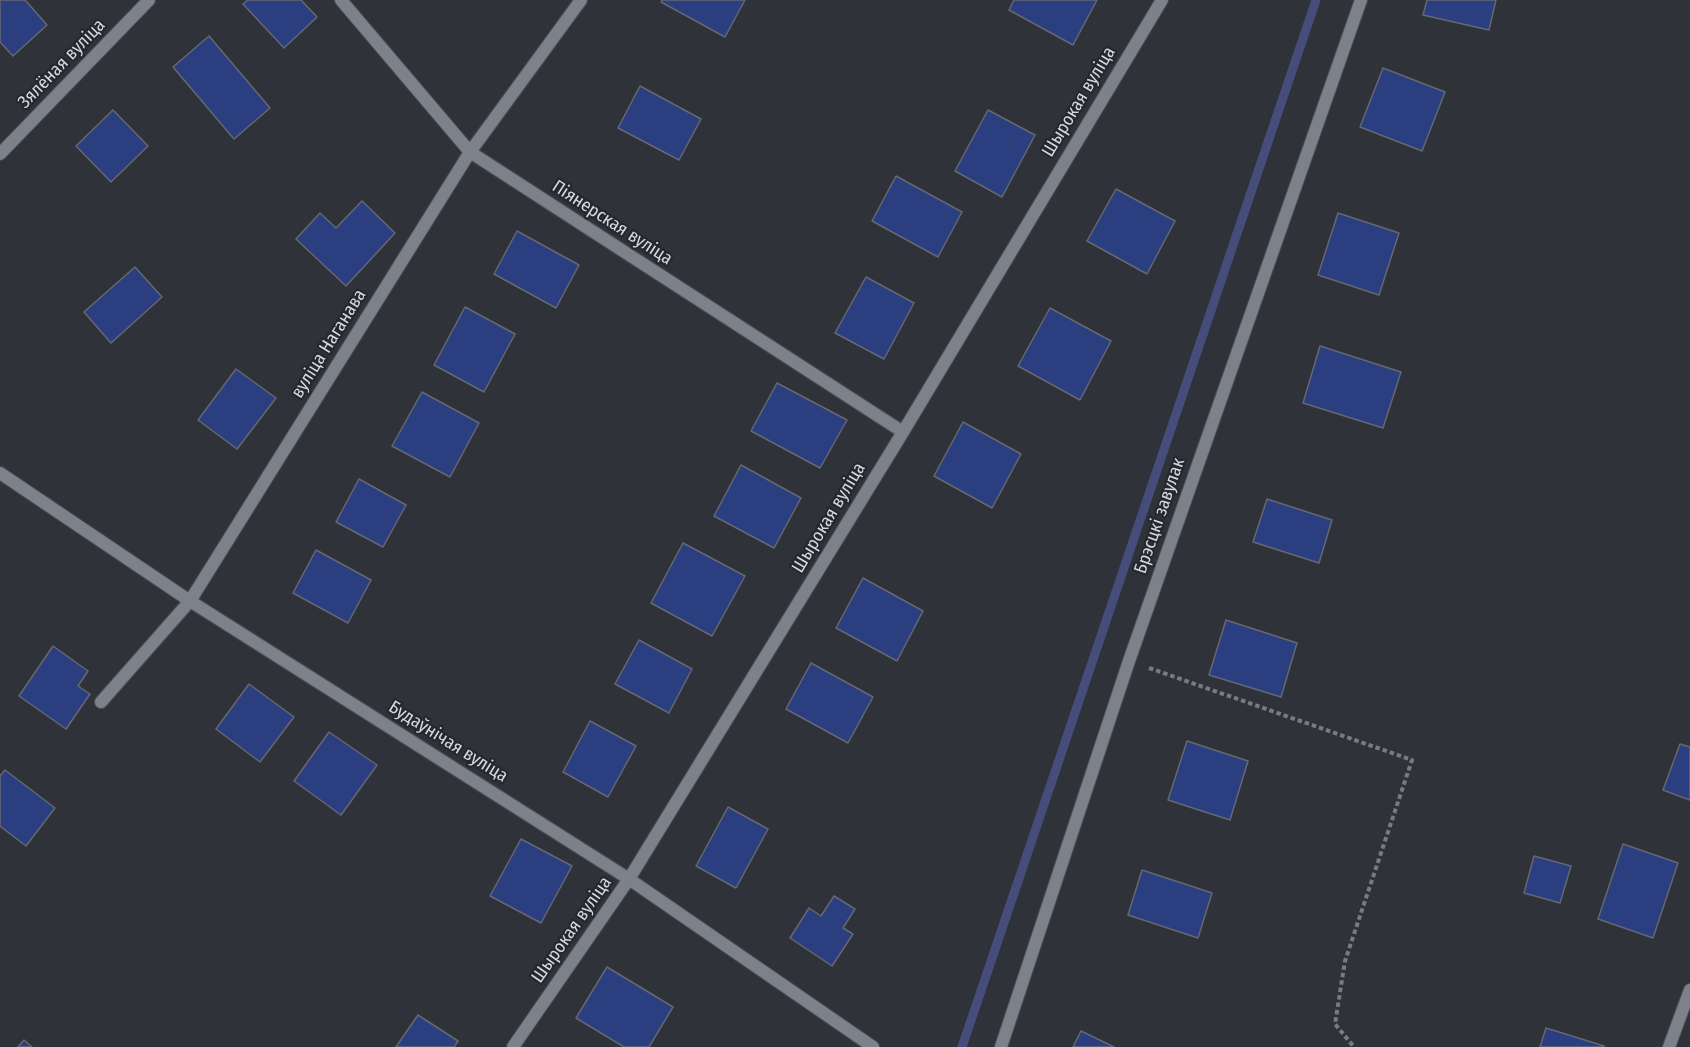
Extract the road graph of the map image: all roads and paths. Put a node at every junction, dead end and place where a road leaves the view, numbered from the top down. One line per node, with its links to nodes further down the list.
1 (149, 0): 7 (street, Зялёная вуліца)
2 (341, 0): 6 (street, Піянерская вуліца)
3 (581, 0): 6 (street, вуліца Наганава)
4 (1162, 0): 8 (street, Шырокая вуліца)
5 (1361, 0): 11 (street, Брэсцкі завулак)
6 (470, 152): 8 (street, Піянерская вуліца); 10 (street, вуліца Наганава)
7 (0, 154)
8 (903, 432): 13 (street, Шырокая вуліца)
9 (0, 472): 10 (street, Будаўнічая вуліца)
10 (190, 601): 12 (street, вуліца Наганава); 13 (street, Будаўнічая вуліца)
11 (1129, 661): 17 (street, Брэсцкі завулак); 18 (path)
12 (101, 702)
13 (629, 879): 15 (street, Шырокая вуліца); 16 (street, Будаўнічая вуліца)
14 (1690, 990): 19 (street)
15 (513, 1047)
16 (873, 1047)
17 (1001, 1047)
18 (1354, 1047)
19 (1669, 1047)

